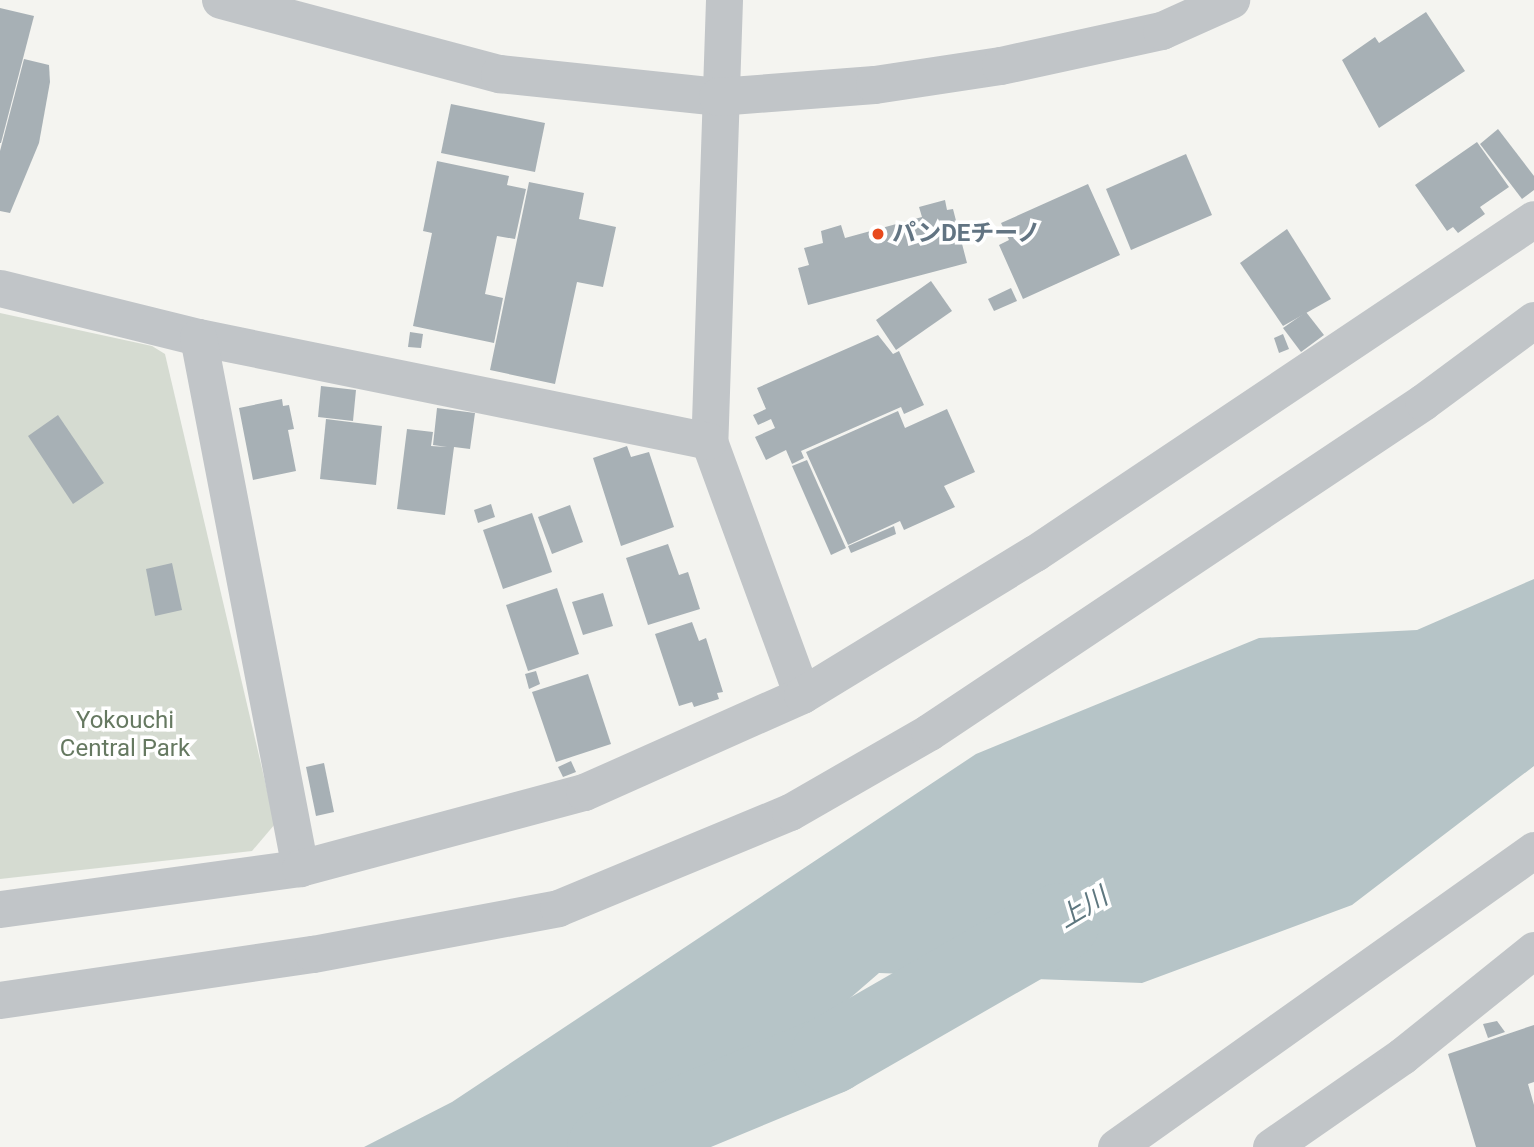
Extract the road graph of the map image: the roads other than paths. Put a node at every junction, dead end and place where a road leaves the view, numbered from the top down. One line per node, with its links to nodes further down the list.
1 (220, 0): 4 (street)
2 (724, 0): 4 (street)
3 (1231, 0): 4 (street)
4 (718, 97): 9 (street)
5 (1534, 219): 10 (street)
6 (0, 288): 8 (street)
7 (1534, 320): 15 (street)
8 (198, 337): 9 (street); 12 (street)
9 (709, 441): 10 (street)
10 (802, 695): 12 (street)
11 (1534, 850): 16 (street)
12 (300, 869): 13 (street)
13 (0, 909)
14 (1534, 950): 17 (street)
15 (0, 1000)
16 (1116, 1147)
17 (1271, 1147)

